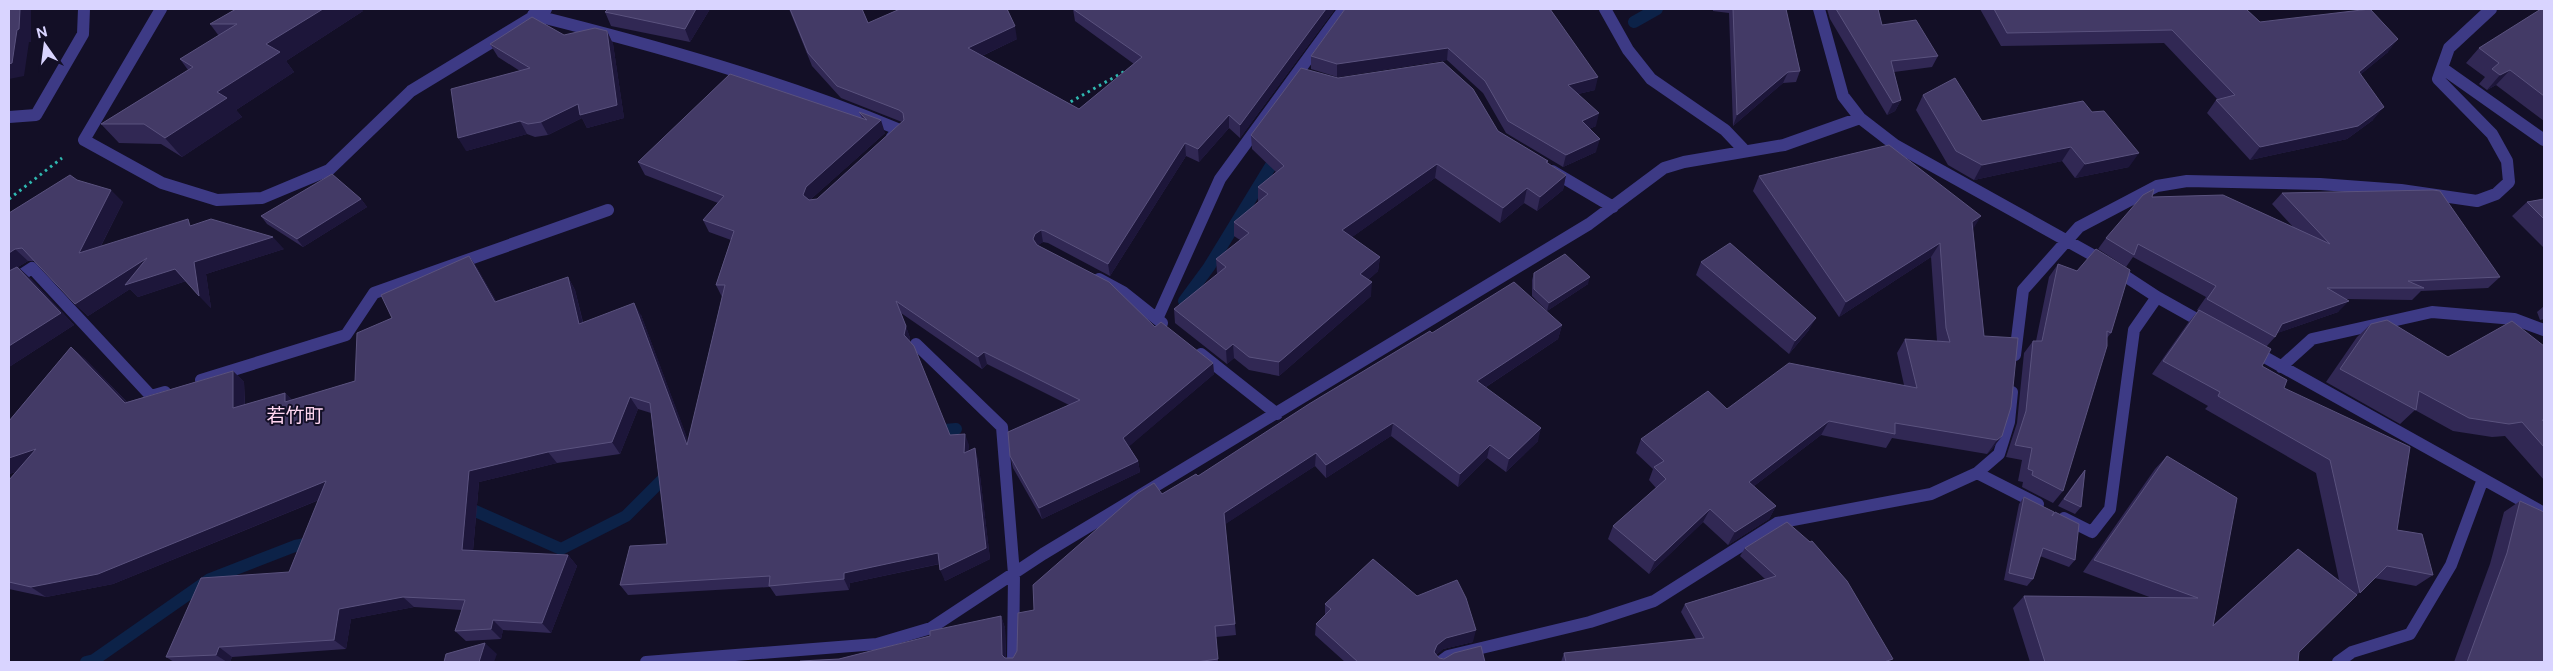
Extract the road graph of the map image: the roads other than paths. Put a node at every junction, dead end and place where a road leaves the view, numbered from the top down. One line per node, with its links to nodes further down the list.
1 (84, 9): 12 (street)
2 (161, 9): 8 (street)
3 (546, 9): 8 (street)
4 (1344, 9): 10 (street)
5 (1605, 9): 16 (street)
6 (1819, 9): 13 (street)
7 (2491, 9): 9 (street)
8 (533, 15): 15 (street)
9 (2442, 68): 14 (street); 20 (street)
10 (1297, 73): 11 (street); 24 (street)
11 (1312, 78)
12 (9, 117)
13 (1860, 118): 16 (street); 20 (street)
14 (2544, 140)
15 (886, 142)
16 (1745, 151): 18 (street)
17 (1544, 166): 18 (street)
18 (1612, 207): 34 (street)
19 (608, 210): 22 (street)
20 (2066, 242): 23 (street); 31 (street)
21 (1088, 273): 24 (street)
22 (9, 284)
23 (2157, 297): 25 (street); 35 (street)
24 (1157, 319): 27 (street)
25 (2215, 330)
26 (2544, 330): 32 (street)
27 (1172, 331)
28 (916, 344): 38 (street)
29 (2240, 344): 32 (street)
30 (1194, 349): 34 (street)
31 (2014, 366)
32 (2282, 367): 36 (street)
33 (2013, 384): 35 (street)
34 (1276, 414): 38 (street)
35 (1977, 473): 41 (street)
36 (2483, 479): 37 (street); 42 (street)
37 (2544, 513)
38 (1014, 574): 39 (street); 40 (street)
39 (646, 662)
40 (1013, 662)
41 (1440, 662)
42 (2338, 662)

